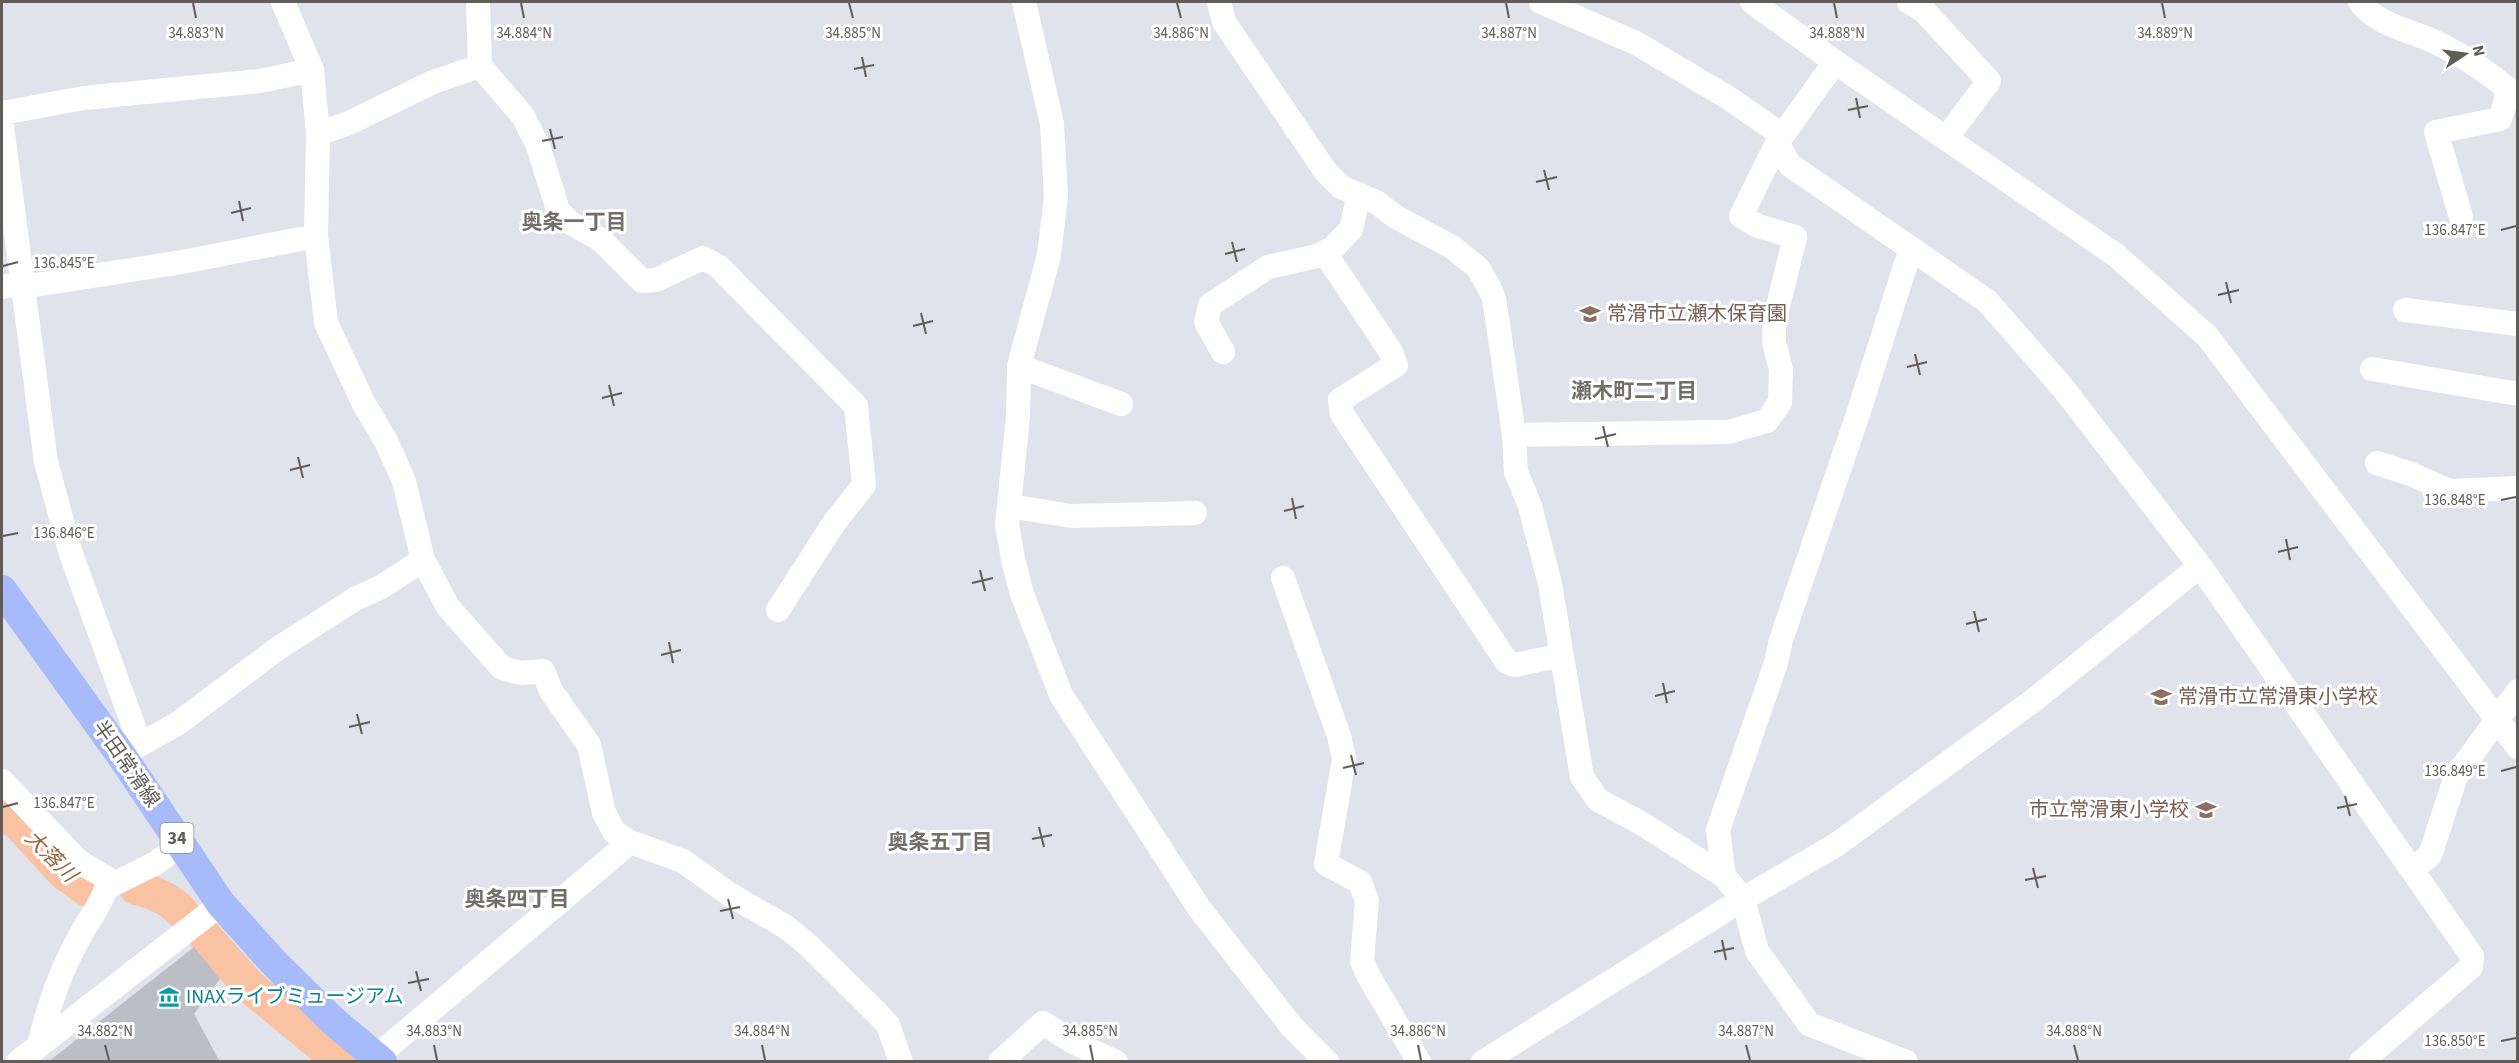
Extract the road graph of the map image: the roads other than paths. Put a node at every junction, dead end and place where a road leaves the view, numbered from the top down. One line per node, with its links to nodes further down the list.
1 (283, 2): 11 (street)
2 (478, 2): 10 (street)
3 (1024, 2): 27 (street)
4 (1219, 2): 18 (street)
5 (1541, 2): 17 (street)
6 (1752, 2): 9 (street)
7 (1909, 2): 16 (street)
8 (2360, 2): 12 (street)
9 (1835, 62): 16 (street); 17 (street)
10 (480, 66): 15 (street); 40 (street)
11 (312, 70): 13 (street); 15 (street)
12 (2513, 94): 19 (street)
13 (2, 113)
14 (2, 126): 23 (street)
15 (318, 134): 20 (street)
16 (1947, 137): 43 (street)
17 (1780, 139): 21 (street); 31 (street)
18 (1359, 194): 22 (street); 31 (street)
19 (2461, 217)
20 (316, 236): 23 (street); 36 (street)
21 (1911, 248): 37 (street); 49 (street)
22 (1325, 253): 26 (street); 41 (street)
23 (12, 287): 44 (street)
24 (2405, 310): 25 (street)
25 (2517, 324)
26 (1224, 352)
27 (1019, 366): 30 (street); 34 (street)
28 (2372, 369): 29 (street)
29 (2517, 394)
30 (1121, 404)
31 (1514, 435): 41 (street)
32 (2377, 464): 33 (street)
33 (2517, 488)
34 (1009, 506): 35 (street); 59 (street)
35 (1195, 513)
36 (423, 560): 44 (street); 46 (street)
37 (2200, 566): 48 (street); 51 (street)
38 (1283, 578): 60 (street)
39 (2, 590): 44 (main road, 半田常滑線 / 34)
40 (778, 610)
41 (1562, 655): 49 (street)
42 (2517, 691): 48 (street)
43 (2517, 747)
44 (121, 755): 47 (main road, 半田常滑線 / 34)
45 (2, 781): 50 (street)
46 (630, 842): 54 (street); 56 (street)
47 (181, 844): 50 (street); 52 (main road, 半田常滑線 / 34)
48 (2412, 870): 63 (street)
49 (1724, 876): 51 (street)
50 (116, 883): 53 (street)
51 (1743, 899): 61 (street); 62 (street)
52 (221, 904): 53 (street); 54 (main road, 半田常滑線 / 34)
53 (39, 1044): 55 (street)
54 (379, 1059)
55 (18, 1062)
56 (902, 1062)
57 (1000, 1062): 58 (street)
58 (1116, 1062)
59 (1327, 1062)
60 (1419, 1062)
61 (1484, 1062)
62 (1906, 1062)
63 (2361, 1062)

